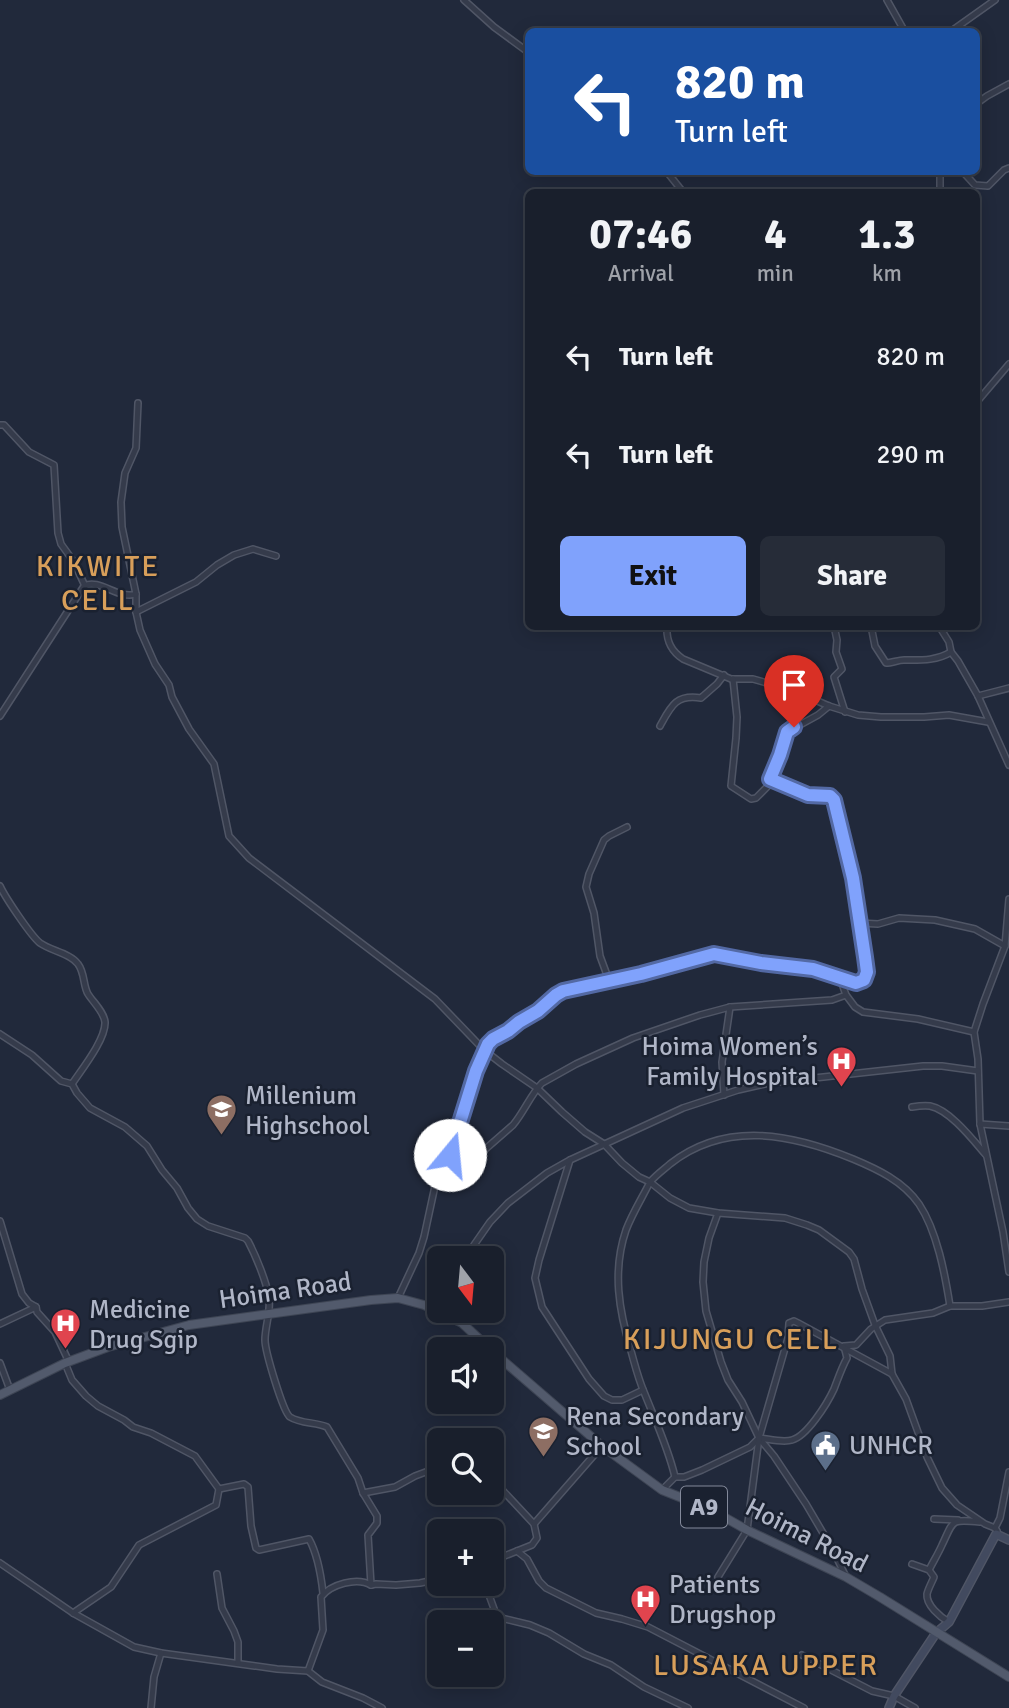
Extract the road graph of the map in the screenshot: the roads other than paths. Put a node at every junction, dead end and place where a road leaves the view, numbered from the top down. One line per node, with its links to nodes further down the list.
1 (464, 0): 6 (street)
2 (887, 0): 4 (street)
3 (995, 0): 5 (street)
4 (903, 28)
5 (956, 28)
6 (525, 50)
7 (1009, 84): 8 (street)
8 (980, 101)
9 (1009, 168): 11 (street)
10 (669, 175): 12 (street)
11 (966, 175)
12 (681, 189)
13 (1009, 364): 14 (street)
14 (980, 398)
15 (138, 403): 19 (street)
16 (0, 425): 18 (street)
17 (276, 556): 20 (street)
18 (85, 586): 19 (street); 32 (street)
19 (136, 594): 20 (street)
20 (136, 612): 48 (street)
21 (667, 630): 26 (street)
22 (835, 630): 31 (street)
23 (872, 630): 25 (street)
24 (941, 630): 25 (street)
25 (951, 652): 29 (street)
26 (724, 675): 27 (street); 34 (street)
27 (733, 679): 30 (street); 36 (street)
28 (1009, 688): 29 (street)
29 (978, 696): 33 (street)
30 (829, 706): 31 (street); 36 (street)
31 (845, 712): 33 (street)
32 (0, 716)
33 (988, 722): 35 (street)
34 (660, 726)
35 (1009, 765)
36 (770, 779): 40 (street)
37 (627, 827): 42 (street)
38 (0, 886): 50 (street)
39 (1009, 899): 41 (street)
40 (859, 923): 41 (street); 43 (street)
41 (1005, 946): 46 (street)
42 (610, 977): 43 (street); 48 (street)
43 (838, 978): 44 (street)
44 (846, 995): 45 (street); 46 (street)
45 (730, 1007): 51 (street); 52 (street)
46 (974, 1032): 49 (street)
47 (0, 1034): 50 (street)
48 (484, 1050): 51 (street); 60 (street)
49 (978, 1072): 52 (street); 54 (street)
50 (72, 1083): 70 (street)
51 (537, 1088): 56 (street); 60 (street)
52 (724, 1095): 56 (street)
53 (912, 1107): 57 (street)
54 (981, 1124): 55 (street); 57 (street)
55 (1009, 1126)
56 (604, 1144): 58 (street); 59 (street)
57 (988, 1157): 64 (street)
58 (570, 1160): 63 (street); 81 (street)
59 (650, 1182): 61 (street); 68 (street); 81 (street)
60 (435, 1186): 65 (street)
61 (718, 1213): 73 (street); 83 (street)
62 (0, 1221): 69 (street)
63 (474, 1246)
64 (1009, 1272)
65 (398, 1298): 67 (main road, Hoima Road / A9); 70 (main road, Hoima Road / A9)
66 (1009, 1302): 68 (street)
67 (427, 1306)
68 (950, 1306): 73 (street)
69 (36, 1307): 72 (street); 77 (street)
70 (269, 1314): 77 (main road, Hoima Road / A9); 91 (street)
71 (462, 1323): 74 (main road, Hoima Road / A9)
72 (0, 1324)
73 (875, 1325): 75 (street); 79 (street)
74 (477, 1337)
75 (844, 1346): 79 (street); 83 (street); 83 (street)
76 (504, 1361): 84 (main road, Hoima Road / A9)
77 (67, 1362): 80 (main road, Hoima Road / A9); 88 (street)
78 (0, 1363): 80 (street)
79 (892, 1374): 94 (street)
80 (9, 1390): 82 (main road, Hoima Road / A9)
81 (643, 1390): 87 (street)
82 (0, 1395)
83 (759, 1438): 87 (street); 96 (street); 106 (street)
84 (602, 1446): 89 (main road, Hoima Road / A9); 95 (street)
85 (427, 1472): 91 (street)
86 (1009, 1472): 97 (street)
87 (675, 1477): 89 (street)
88 (219, 1489): 109 (street); 111 (street)
89 (662, 1490): 96 (main road, Hoima Road / A9)
90 (504, 1492): 95 (street)
91 (363, 1493): 108 (street)
92 (934, 1519): 93 (street)
93 (961, 1520): 94 (street); 103 (street)
94 (983, 1523): 97 (street)
95 (534, 1524): 99 (street)
96 (747, 1530): 105 (street); 106 (main road, Hoima Road / A9)
97 (996, 1531): 98 (street); 112 (street)
98 (1007, 1539)
99 (517, 1550): 100 (street); 123 (street)
100 (504, 1556)
101 (0, 1563): 111 (street)
102 (912, 1564): 103 (street)
103 (929, 1570): 112 (street)
104 (217, 1574): 116 (street)
105 (718, 1577)
106 (846, 1577): 113 (main road, Hoima Road / A9)
107 (427, 1582): 108 (street)
108 (371, 1585): 109 (street)
109 (323, 1593): 117 (street)
110 (489, 1596): 122 (street)
111 (73, 1613): 114 (street)
112 (948, 1622): 113 (street)
113 (936, 1633): 118 (main road, Hoima Road); 119 (street)
114 (160, 1653): 116 (street); 120 (street)
115 (802, 1655): 119 (street)
116 (238, 1664): 117 (street)
117 (308, 1671): 121 (street)
118 (1009, 1677)
119 (894, 1696): 124 (street); 125 (street)
120 (151, 1708)
121 (382, 1708)
122 (688, 1708)
123 (804, 1708)
124 (889, 1708)
125 (915, 1708)

